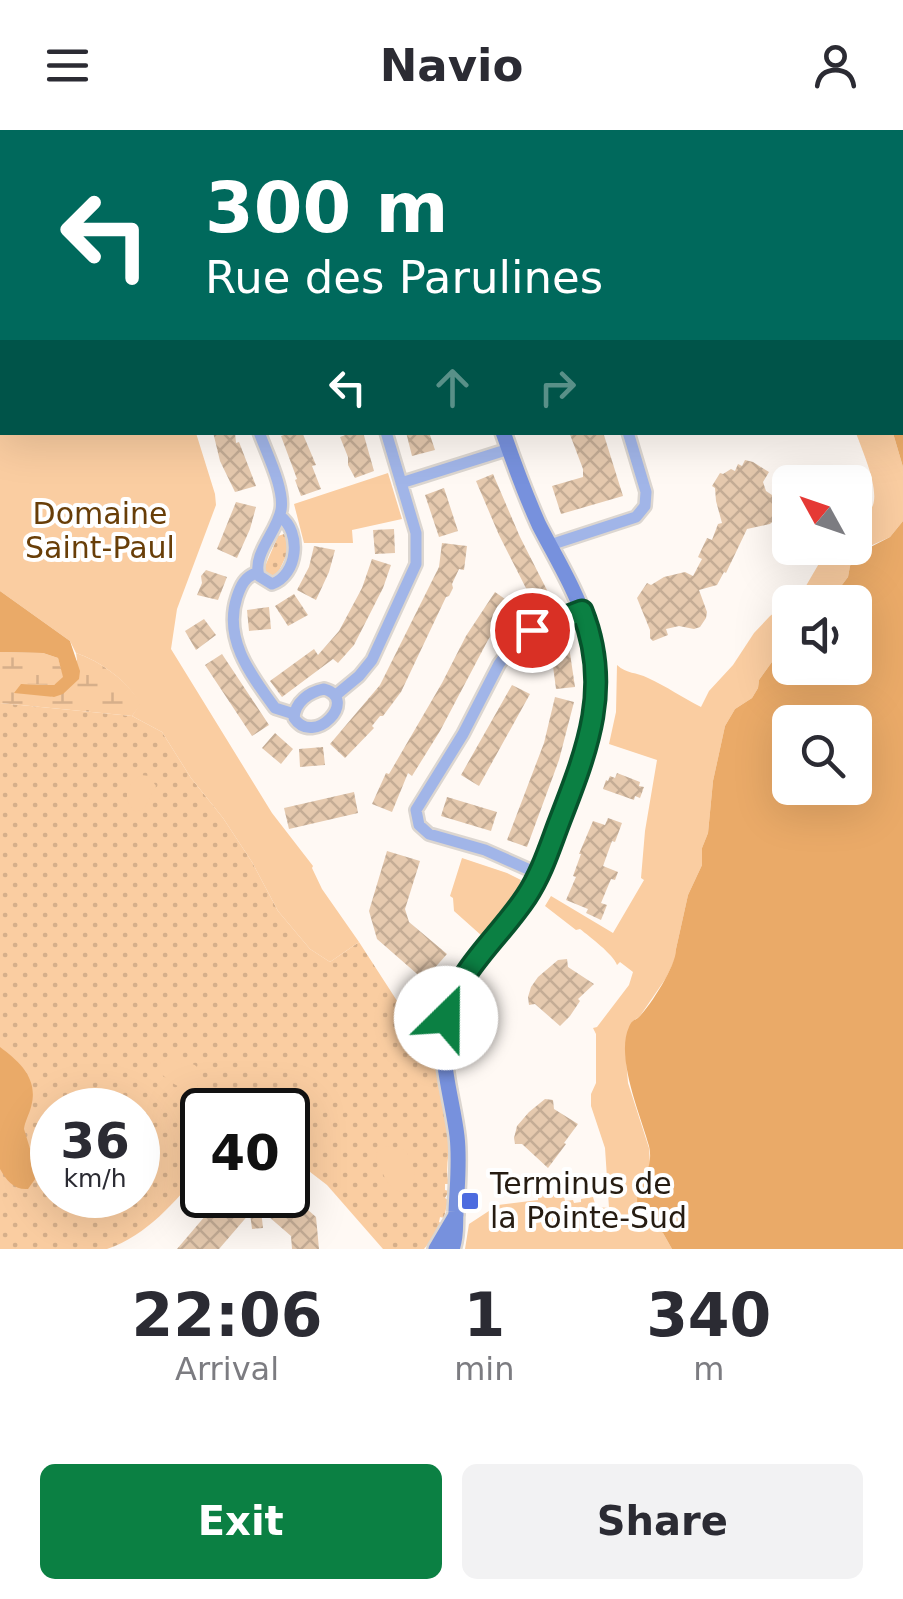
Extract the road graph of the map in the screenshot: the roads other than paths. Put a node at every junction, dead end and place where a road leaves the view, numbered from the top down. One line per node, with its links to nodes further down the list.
1 (260, 435): 7 (street)
2 (387, 435): 6 (street)
3 (505, 435): 5 (street)
4 (629, 435): 8 (street)
5 (509, 449): 6 (street); 8 (street)
6 (402, 483): 11 (street)
7 (280, 516): 9 (street); 9 (street)
8 (550, 545): 10 (street)
9 (256, 572): 12 (street)
10 (582, 611): 13 (street); 13 (street)
11 (336, 695): 12 (street); 12 (street)
12 (294, 714)
13 (539, 874): 14 (street)
14 (456, 1214): 15 (street); 16 (street)
15 (436, 1249)
16 (452, 1249)

